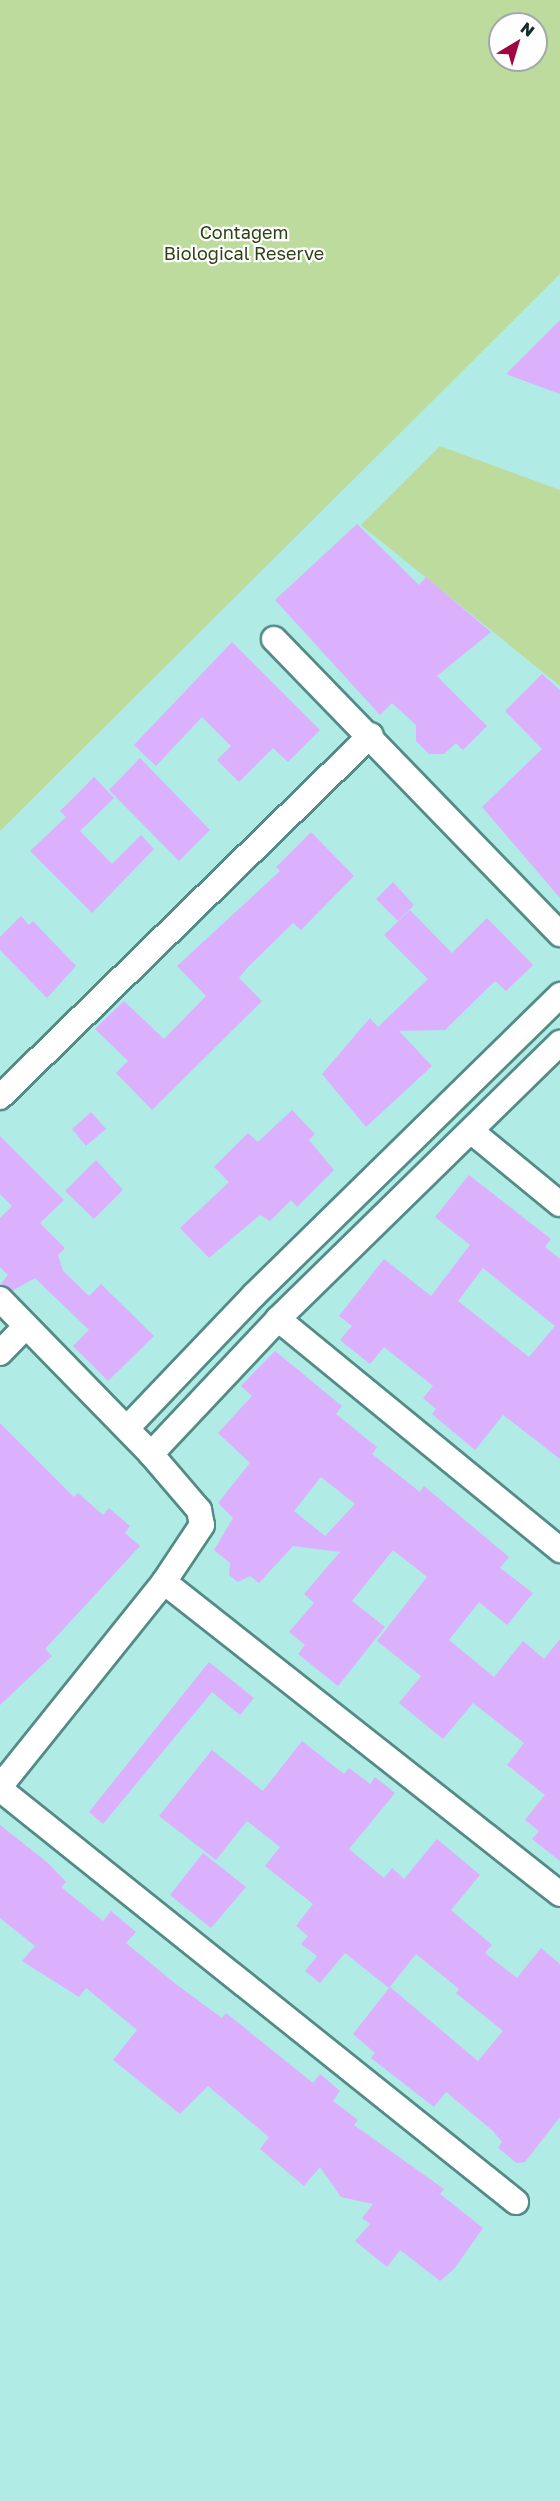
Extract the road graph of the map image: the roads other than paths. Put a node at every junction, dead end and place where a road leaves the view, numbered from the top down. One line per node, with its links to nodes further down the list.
1 (274, 639): 2 (street)
2 (371, 735): 3 (street); 6 (street)
3 (560, 934)
4 (560, 995): 9 (street)
5 (560, 1043): 7 (street)
6 (0, 1097)
7 (471, 1131): 8 (street); 10 (street)
8 (560, 1204)
9 (328, 1222): 10 (street); 15 (street)
10 (353, 1246): 12 (street)
11 (0, 1299): 13 (street)
12 (278, 1319): 16 (street); 17 (street)
13 (26, 1326): 14 (street); 15 (street)
14 (0, 1353)
15 (127, 1428): 16 (street)
16 (151, 1454): 18 (street)
17 (560, 1550)
18 (164, 1582): 19 (street); 20 (street)
19 (0, 1788): 21 (street)
20 (560, 1894)
21 (516, 2202)

